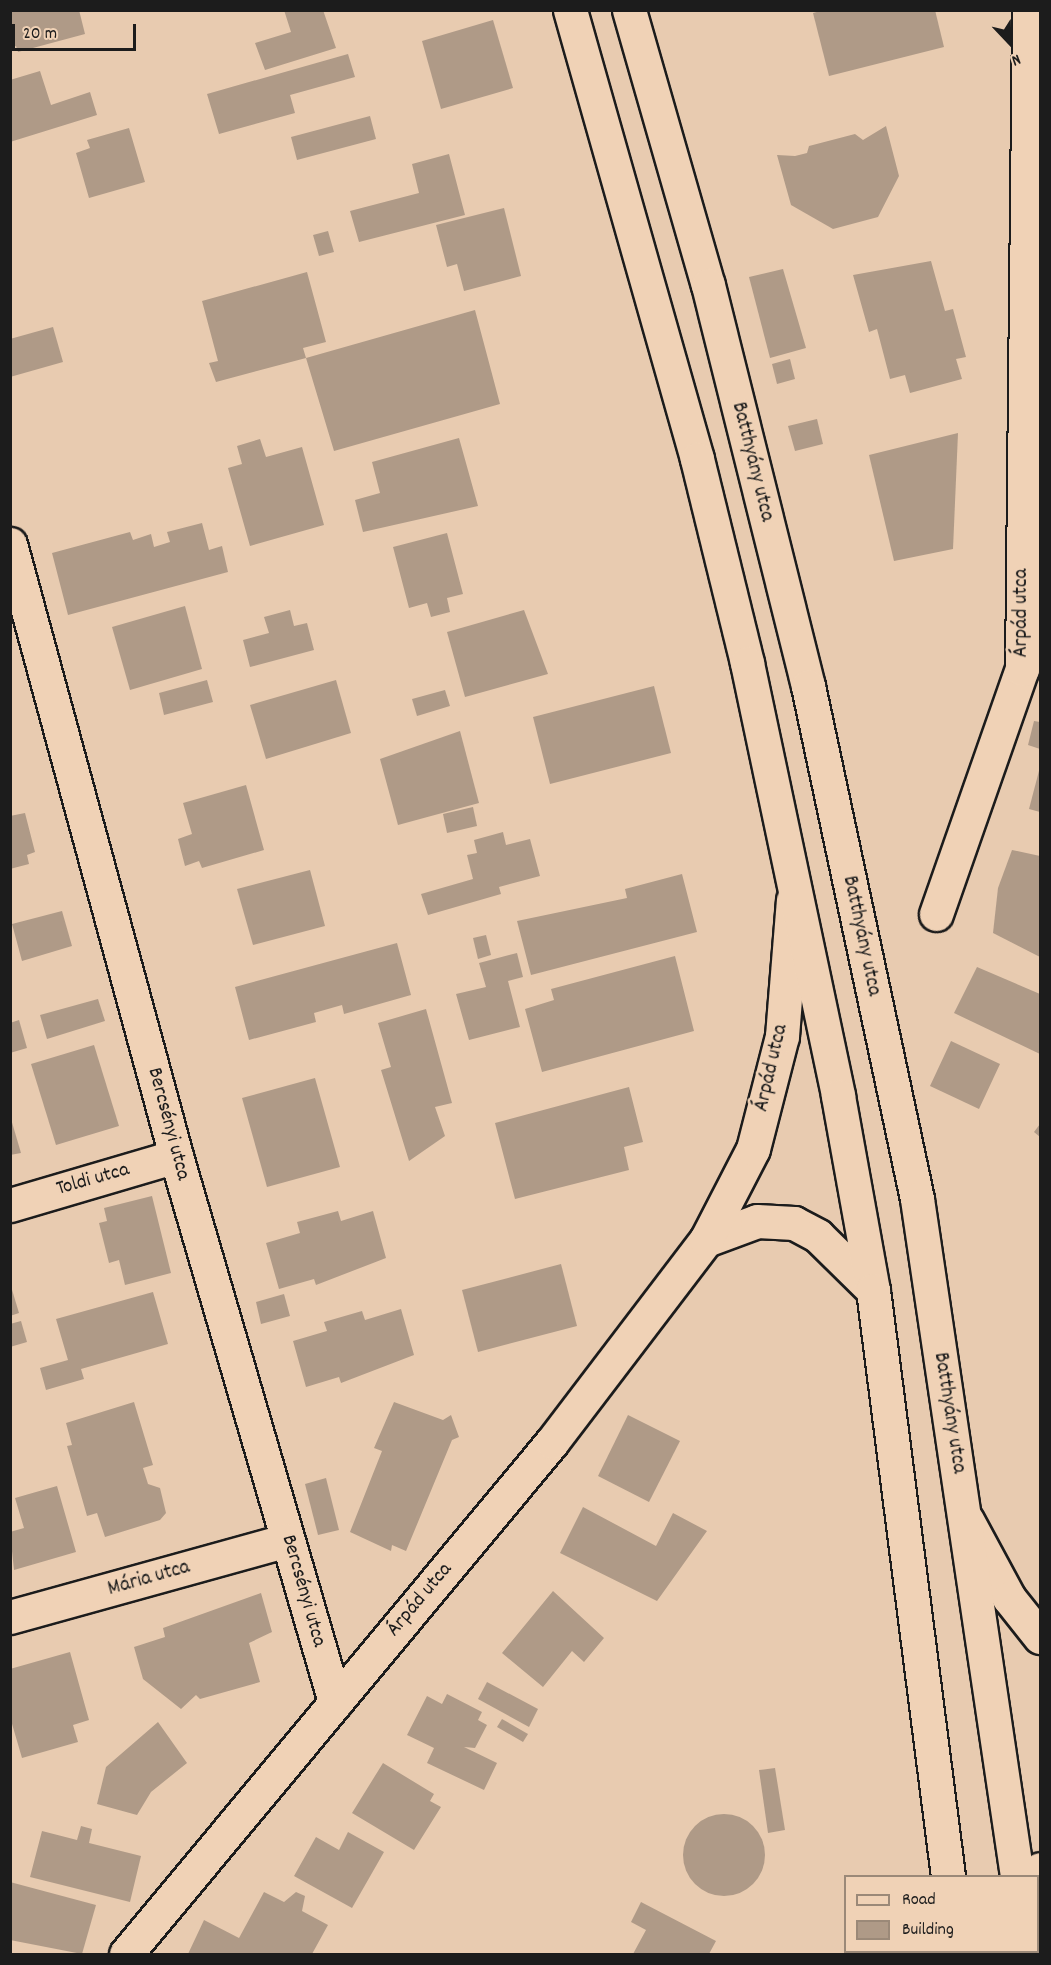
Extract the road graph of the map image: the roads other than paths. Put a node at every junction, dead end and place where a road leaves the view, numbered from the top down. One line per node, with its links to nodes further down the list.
1 (570, 10): 6 (street)
2 (629, 10): 12 (street, Batthyány utca)
3 (1029, 10): 5 (street, Árpád utca)
4 (10, 544): 8 (street, Bercsényi utca)
5 (1031, 672): 7 (street, Árpád utca)
6 (794, 885): 10 (street, Árpád utca); 11 (street)
7 (936, 914)
8 (176, 1156): 9 (street, Toldi utca); 13 (street, Bercsényi utca)
9 (10, 1205)
10 (706, 1240): 11 (street); 16 (street, Árpád utca)
11 (873, 1290): 17 (street)
12 (966, 1517): 15 (street); 20 (street, Batthyány utca)
13 (288, 1540): 14 (street, Mária utca); 16 (street, Bercsényi utca)
14 (10, 1617)
15 (1041, 1637)
16 (335, 1702): 21 (street, Árpád utca)
17 (937, 1791): 18 (street); 19 (street)
18 (931, 1875)
19 (948, 1875)
20 (1017, 1875)
21 (126, 1954)

